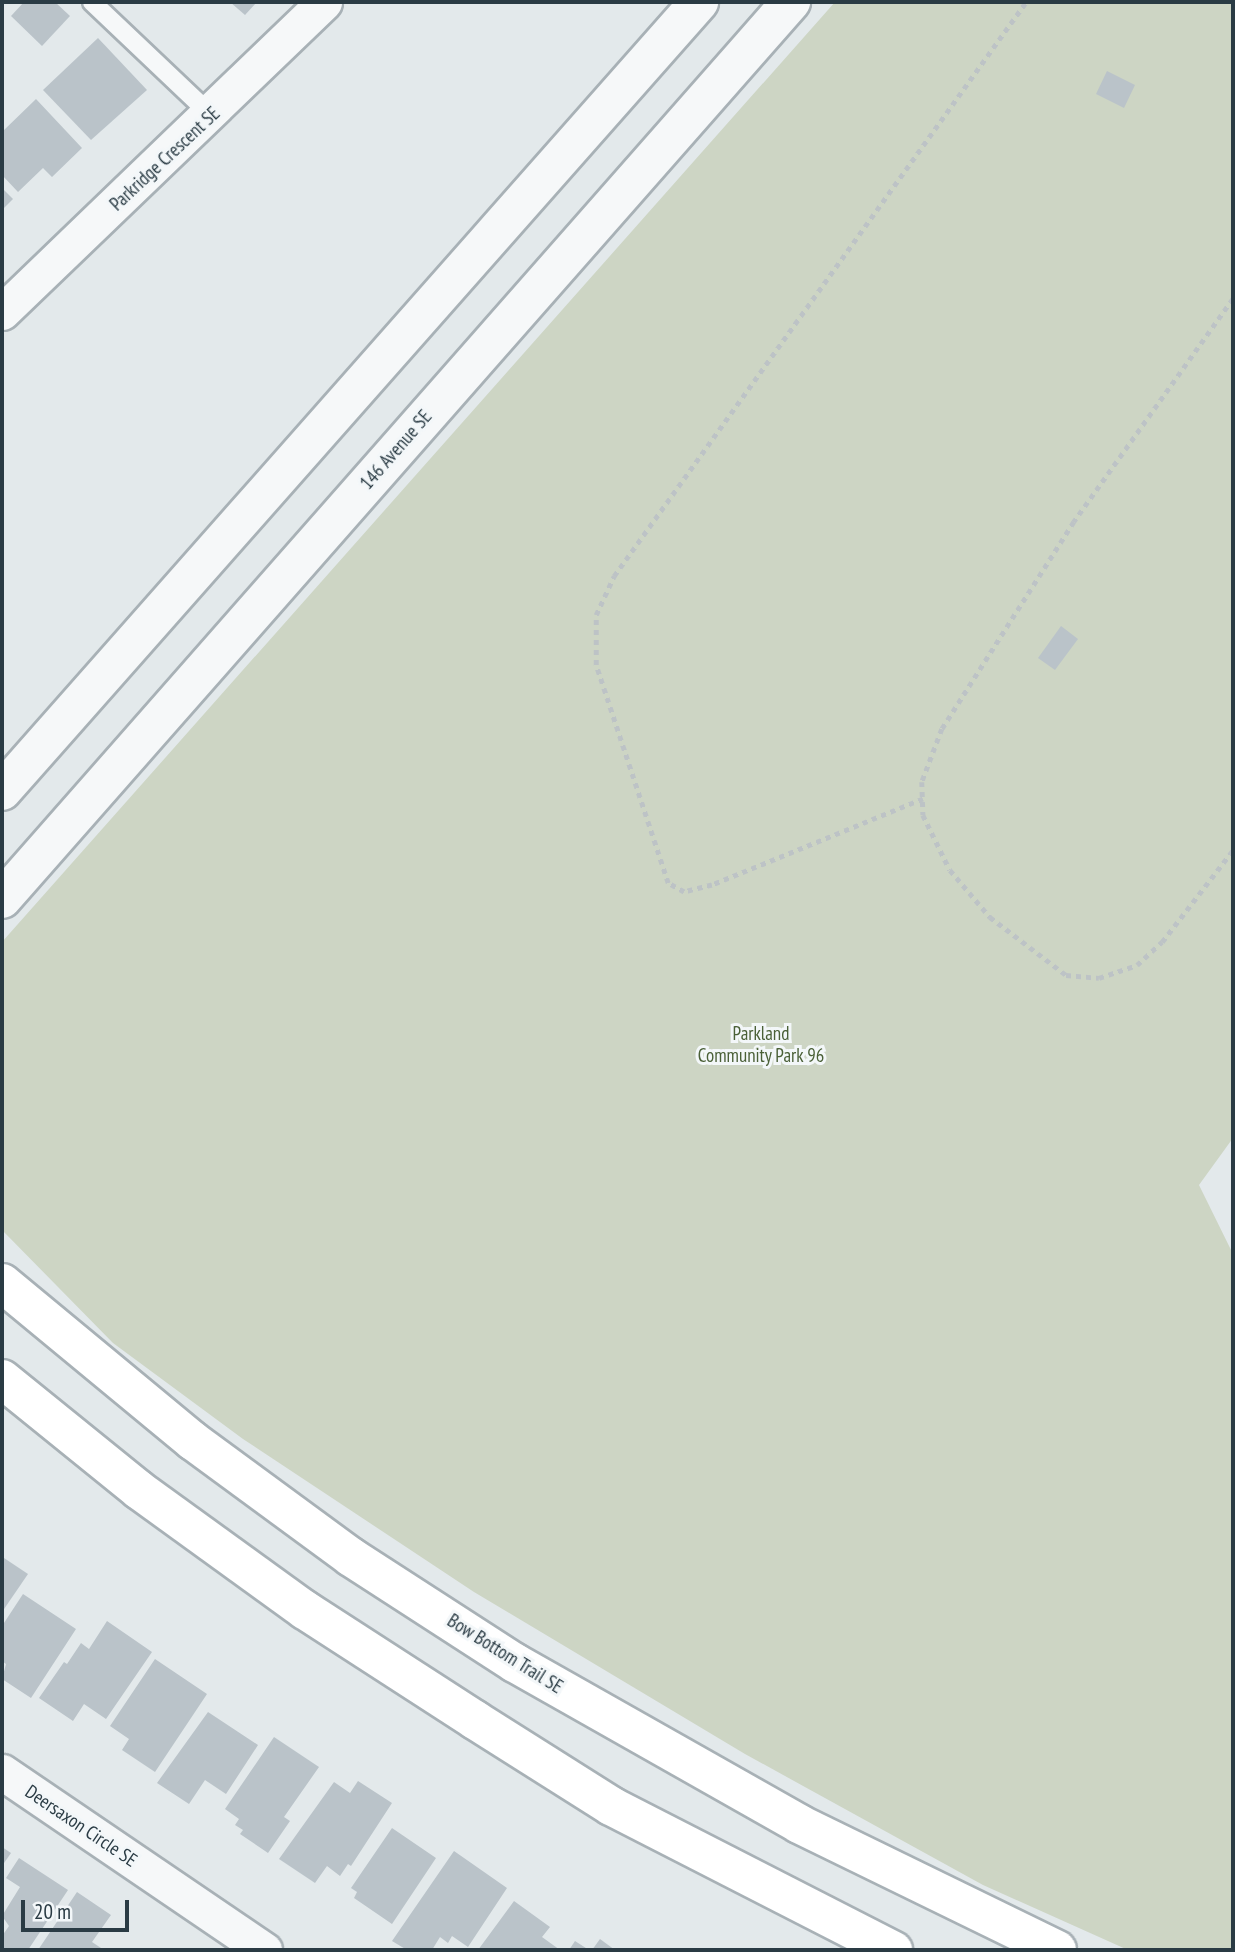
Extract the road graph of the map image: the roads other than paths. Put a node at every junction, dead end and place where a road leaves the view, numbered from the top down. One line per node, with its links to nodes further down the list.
1 (92, 2): 5 (lane)
2 (324, 2): 5 (street, Parkridge Crescent SE)
3 (699, 2): 7 (street)
4 (791, 2): 8 (street, 146 Avenue SE)
5 (211, 115): 6 (street, Parkridge Crescent SE)
6 (2, 312)
7 (2, 792)
8 (2, 899)
9 (2, 1283): 14 (main road, Bow Bottom Trail SE)
10 (2, 1379): 13 (main road)
11 (2, 1772): 12 (street, Deersaxon Circle SE)
12 (264, 1950)
13 (893, 1950)
14 (1057, 1950)

